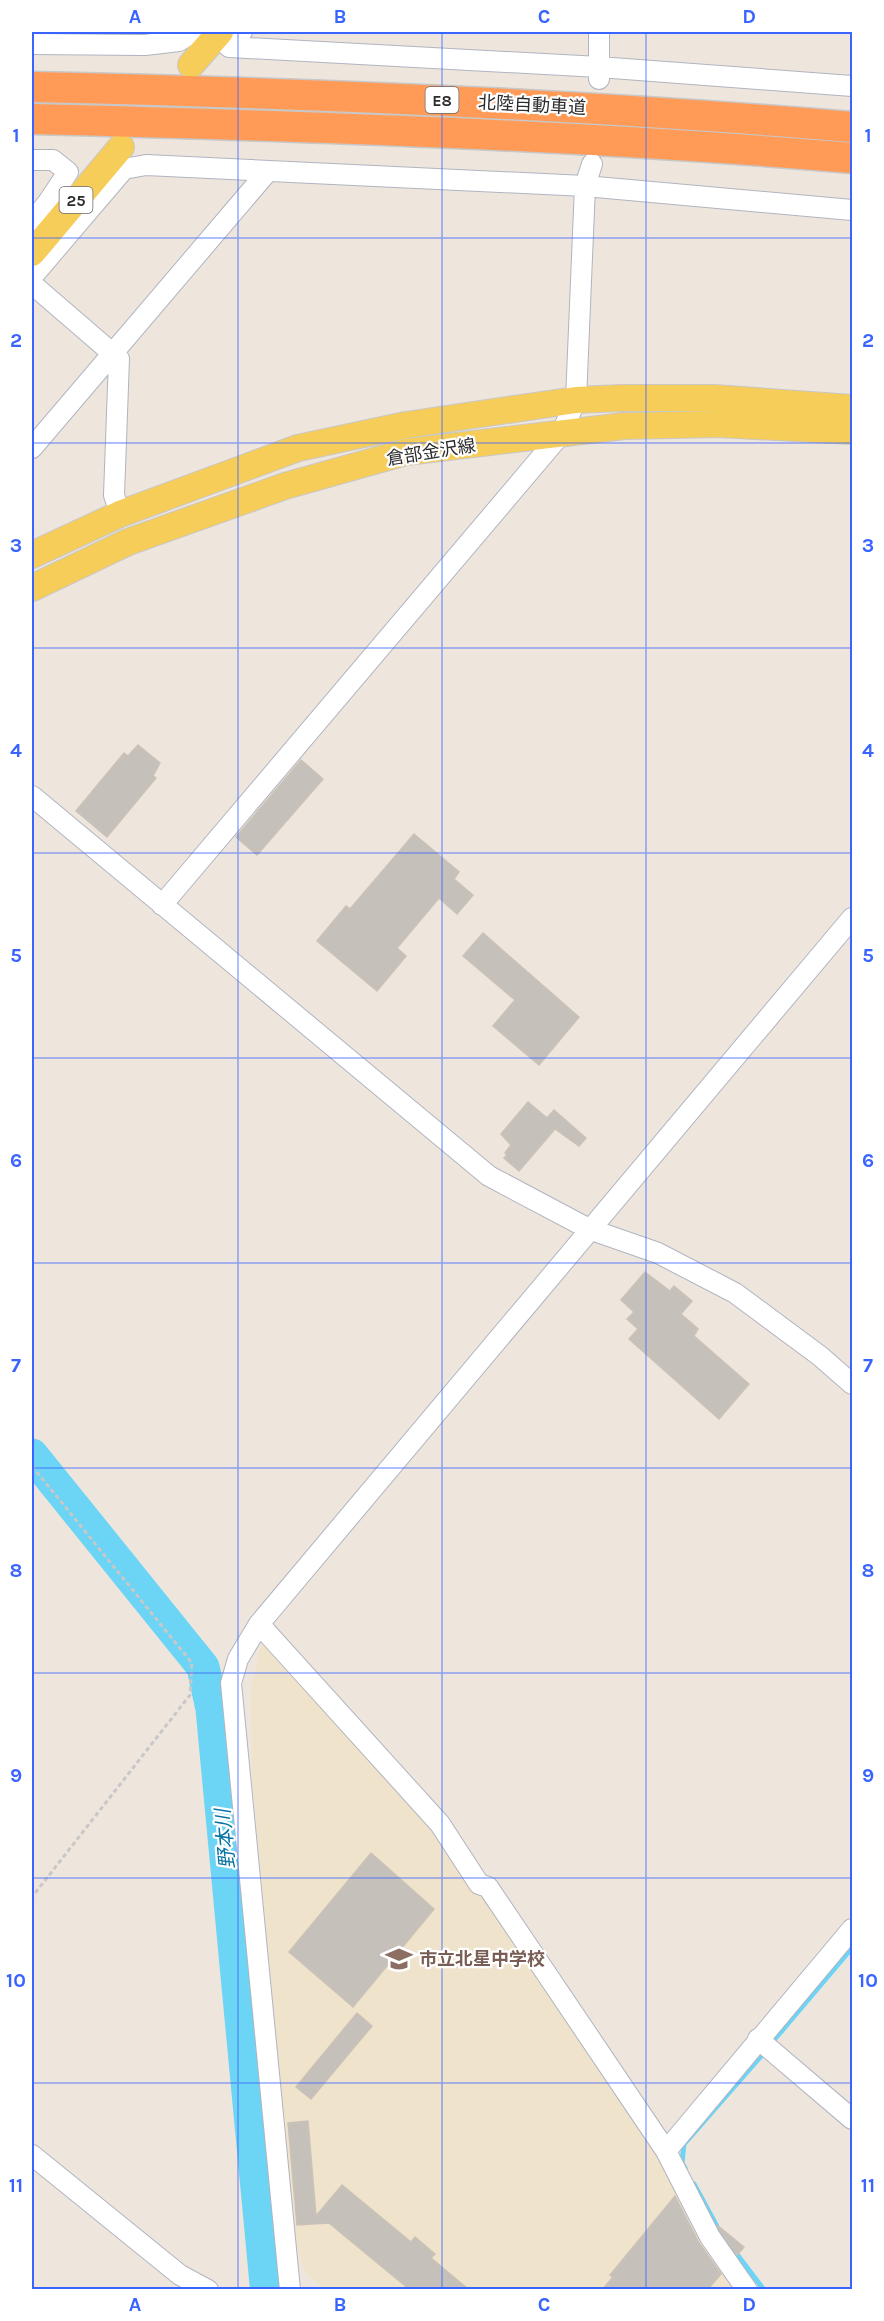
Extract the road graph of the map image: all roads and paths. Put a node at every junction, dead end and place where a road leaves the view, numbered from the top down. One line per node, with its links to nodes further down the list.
1 (193, 32): 5 (street)
2 (220, 32): 6 (main road)
3 (242, 32): 7 (street)
4 (599, 32): 7 (street)
5 (32, 44)
6 (191, 65)
7 (599, 73): 8 (street)
8 (852, 86)
9 (32, 87): 11 (highway, 北陸自動車道 / E8)
10 (32, 119): 13 (highway, 北陸自動車道 / E8)
11 (852, 126)
12 (121, 147): 20 (main road, 25)
13 (852, 158)
14 (32, 160): 19 (street)
15 (592, 164): 17 (street)
16 (267, 171): 17 (street); 21 (street); 23 (street)
17 (585, 186): 18 (street); 24 (street)
18 (852, 210)
19 (32, 222)
20 (32, 253)
21 (32, 277)
22 (32, 284): 23 (street)
23 (112, 353): 28 (street); 29 (street)
24 (576, 400): 25 (main road, 倉部金沢線); 27 (street); 29 (main road, 倉部金沢線)
25 (852, 408)
26 (852, 431): 27 (main road, 倉部金沢線)
27 (561, 434): 31 (main road, 倉部金沢線); 33 (street)
28 (32, 448)
29 (120, 514): 30 (main road, 倉部金沢線)
30 (32, 555)
31 (32, 588)
32 (32, 795): 33 (street)
33 (162, 905): 35 (street)
34 (852, 918): 35 (street)
35 (589, 1229): 36 (street); 38 (street)
36 (852, 1384)
37 (32, 1466): 39 (path)
38 (259, 1624): 43 (street); 46 (street)
39 (32, 1897)
40 (852, 1929): 41 (street)
41 (759, 2039): 42 (street); 43 (street)
42 (852, 2119)
43 (666, 2151): 47 (street)
44 (32, 2155): 45 (street)
45 (208, 2289)
46 (290, 2289)
47 (747, 2289)

